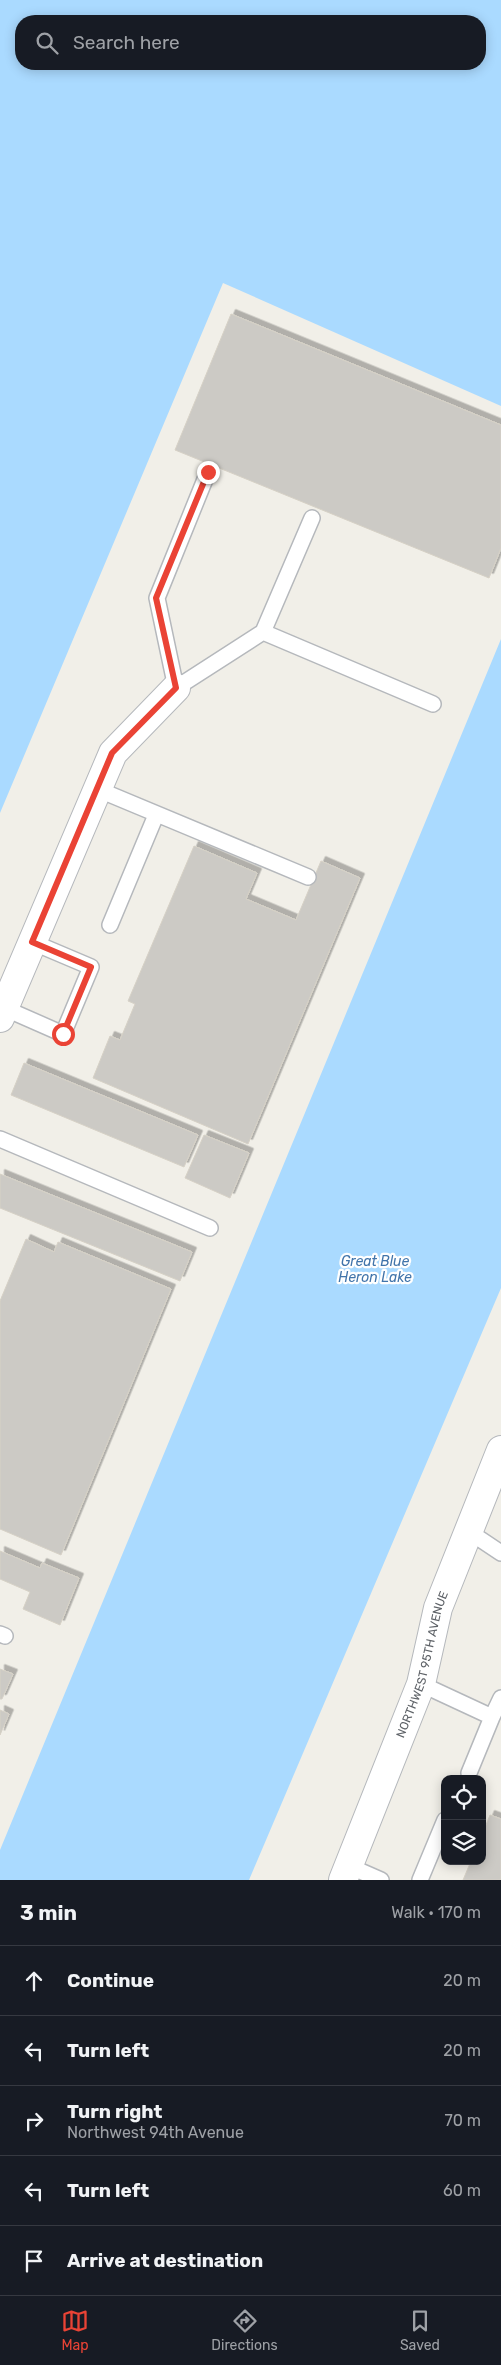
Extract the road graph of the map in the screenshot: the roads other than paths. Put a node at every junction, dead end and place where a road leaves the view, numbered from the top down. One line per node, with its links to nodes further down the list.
1 (208, 472): 4 (lane)
2 (312, 518): 3 (lane)
3 (263, 632): 4 (lane); 5 (lane)
4 (176, 688): 6 (street)
5 (433, 704)
6 (97, 789): 7 (lane); 10 (street)
7 (156, 815): 8 (lane); 9 (lane)
8 (308, 877)
9 (110, 925)
10 (32, 942): 11 (street); 11 (lane)
11 (2, 1013)
12 (0, 1139): 13 (lane)
13 (210, 1228)
14 (501, 1450): 15 (street, NORTHWEST 95TH AVENUE)
15 (468, 1531): 16 (lane); 17 (street, NORTHWEST 95TH AVENUE)
16 (501, 1553)
17 (421, 1684): 19 (lane); 22 (street, NORTHWEST 95TH AVENUE)
18 (501, 1698): 19 (lane)
19 (492, 1718): 20 (lane)
20 (469, 1773)
21 (441, 1830): 24 (lane)
22 (346, 1873): 23 (lane)
23 (380, 1880)
24 (420, 1880)

